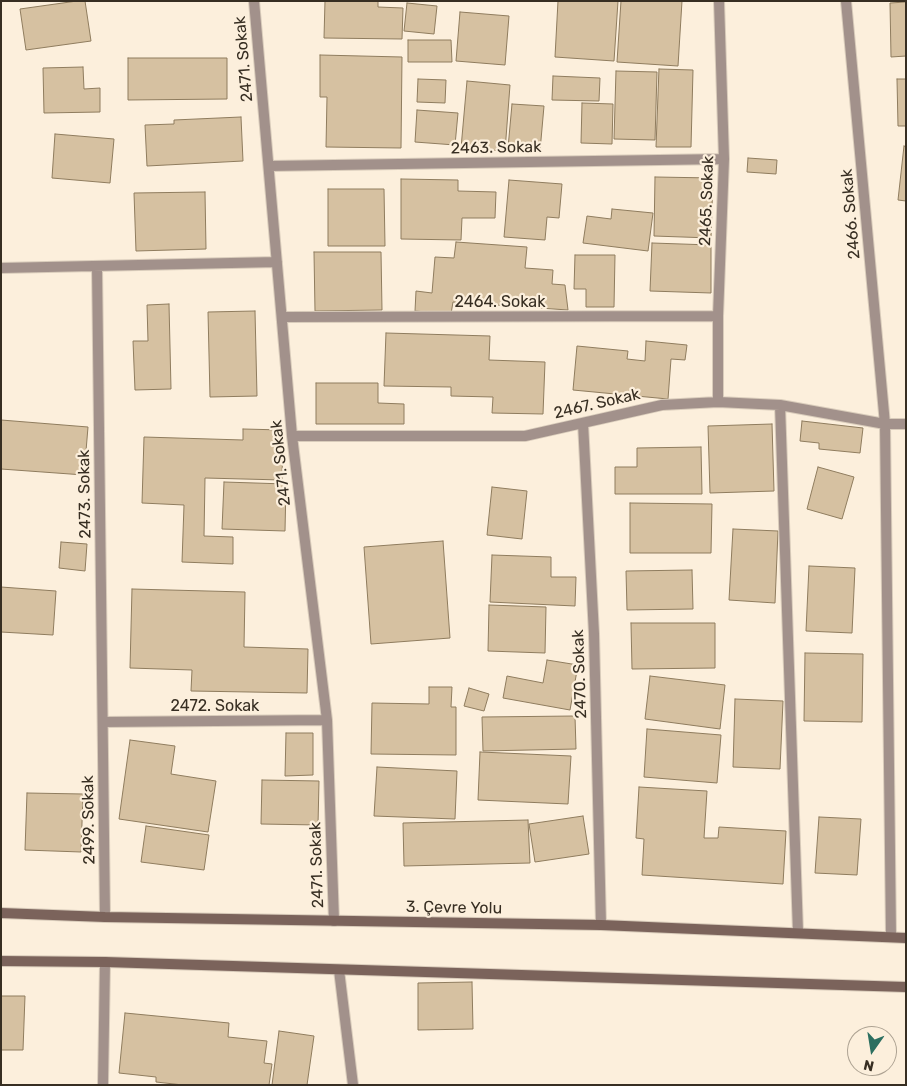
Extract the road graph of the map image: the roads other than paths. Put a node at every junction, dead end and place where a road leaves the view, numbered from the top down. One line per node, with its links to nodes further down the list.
1 (254, 1): 5 (street, 2471. Sokak)
2 (719, 1): 4 (street, 2465. Sokak)
3 (846, 1): 14 (street, 2466. Sokak)
4 (724, 160): 5 (street, 2463. Sokak); 9 (street, 2465. Sokak)
5 (269, 166): 6 (street, 2471. Sokak)
6 (277, 262): 7 (street); 10 (street, 2471. Sokak)
7 (97, 266): 8 (street); 18 (street, 2473. Sokak)
8 (1, 268)
9 (718, 316): 10 (street, 2464. Sokak); 11 (street, 2465. Sokak)
10 (282, 317): 16 (street, 2471. Sokak)
11 (718, 402): 12 (street, 2467. Sokak); 13 (street, 2467. Sokak)
12 (780, 405): 14 (street, 2467. Sokak); 23 (street)
13 (583, 423): 16 (street, 2467. Sokak); 22 (street, 2470. Sokak)
14 (885, 424): 15 (street, 2467. Sokak); 24 (street, 2466. Sokak)
15 (906, 424)
16 (292, 436): 17 (street, 2471. Sokak)
17 (327, 720): 18 (street, 2472. Sokak); 21 (street, 2471. Sokak)
18 (103, 722): 20 (street, 2499. Sokak)
19 (1, 913): 20 (main road, 3. Çevre Yolu)
20 (105, 917): 21 (main road, 3. Çevre Yolu)
21 (334, 921): 22 (main road, 3. Çevre Yolu)
22 (601, 925): 23 (main road, 3. Çevre Yolu)
23 (798, 932): 24 (main road, 3. Çevre Yolu)
24 (891, 937): 25 (main road, 3. Çevre Yolu)
25 (906, 938)
26 (1, 961): 27 (main road)
27 (105, 962): 28 (main road); 30 (street)
28 (339, 970): 29 (main road); 31 (street)
29 (906, 987)
30 (102, 1085)
31 (353, 1085)

